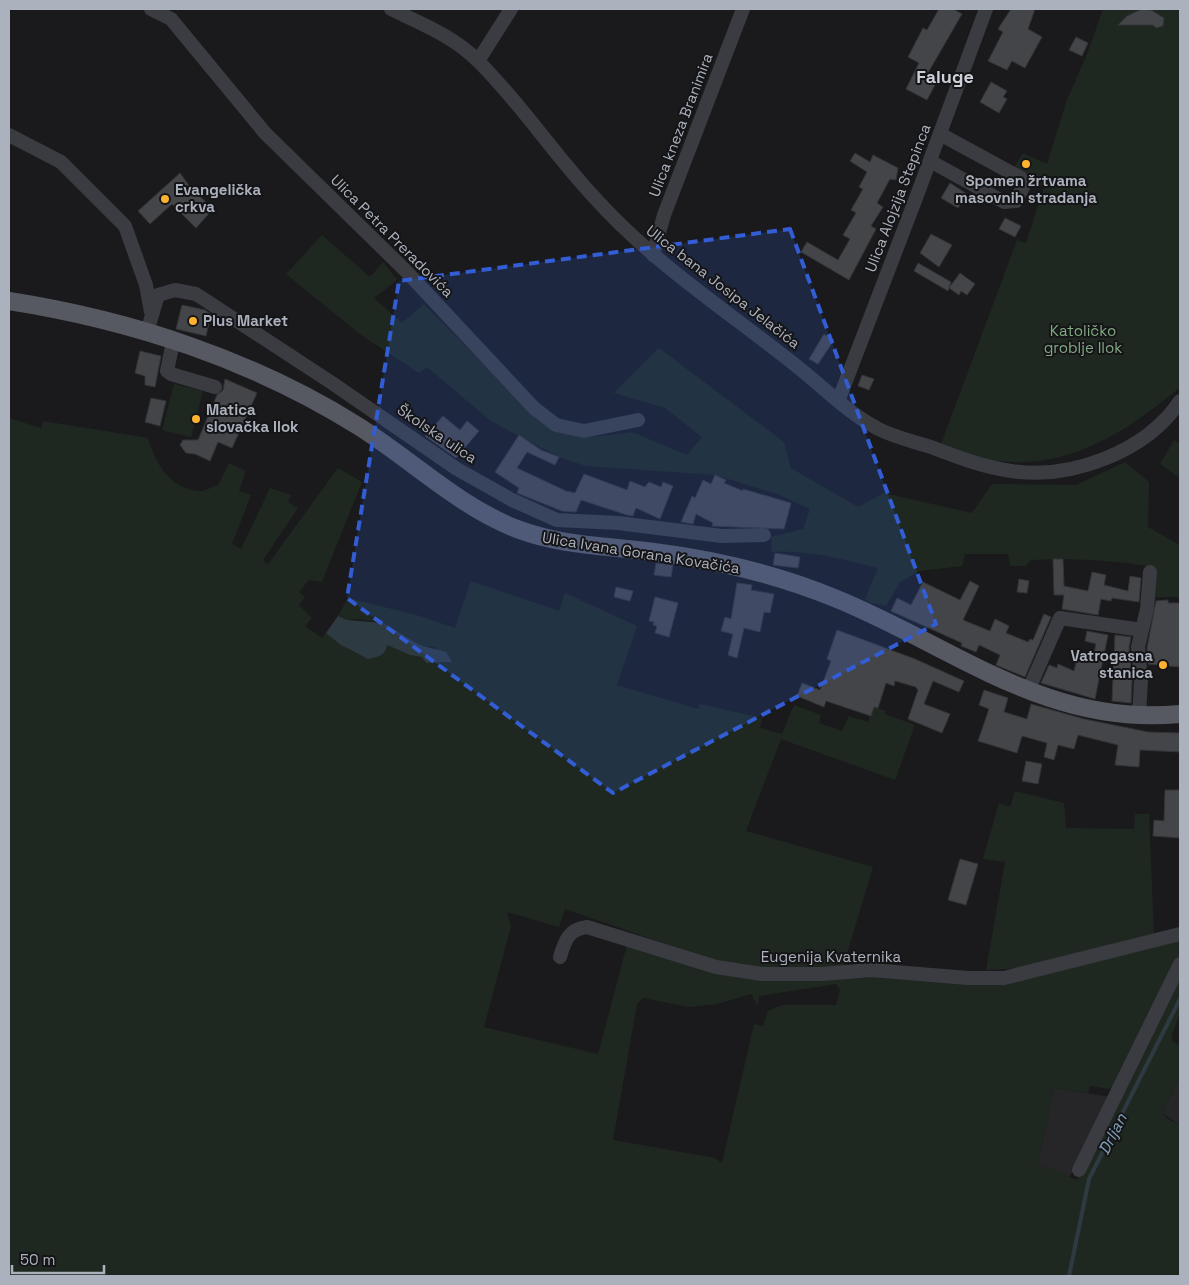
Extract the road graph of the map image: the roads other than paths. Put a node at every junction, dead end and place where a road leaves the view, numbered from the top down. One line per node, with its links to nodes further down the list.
1 (151, 9): 18 (street, Ulica Petra Preradovića)
2 (391, 9): 6 (street, Ulica bana Josipa Jelačića)
3 (511, 9): 6 (street)
4 (743, 9): 10 (street, Ulica kneza Branimira)
5 (986, 9): 7 (street, Ulica Alojzija Stepinca)
6 (478, 61): 10 (street, Ulica bana Josipa Jelačića)
7 (940, 134): 9 (street, Ulica Alojzija Stepinca); 9 (street)
8 (9, 135): 12 (street)
9 (930, 161): 16 (street, Ulica Alojzija Stepinca)
10 (653, 255): 16 (street, Ulica bana Josipa Jelačića)
11 (9, 302): 13 (main road, Ulica Ivana Gorana Kovačića)
12 (151, 313): 13 (street, Školska ulica); 19 (street, Školska ulica)
13 (147, 332): 14 (main road, Ulica Ivana Gorana Kovačića)
14 (173, 342): 15 (street); 22 (main road, Ulica Ivana Gorana Kovačića)
15 (215, 387)
16 (839, 399): 17 (street, Ulica bana Josipa Jelačića)
17 (1180, 401)
18 (638, 420)
19 (764, 535)
20 (1150, 572): 21 (street)
21 (1142, 630): 22 (street); 24 (street)
22 (1028, 691): 24 (main road, Ulica Ivana Gorana Kovačića)
23 (1180, 714): 24 (main road, Ulica Ivana Gorana Kovačića)
24 (1139, 716)
25 (1180, 934): 26 (street, Eugenija Kvaternika)
26 (560, 957)
27 (1180, 964): 28 (street)
28 (1079, 1170)

